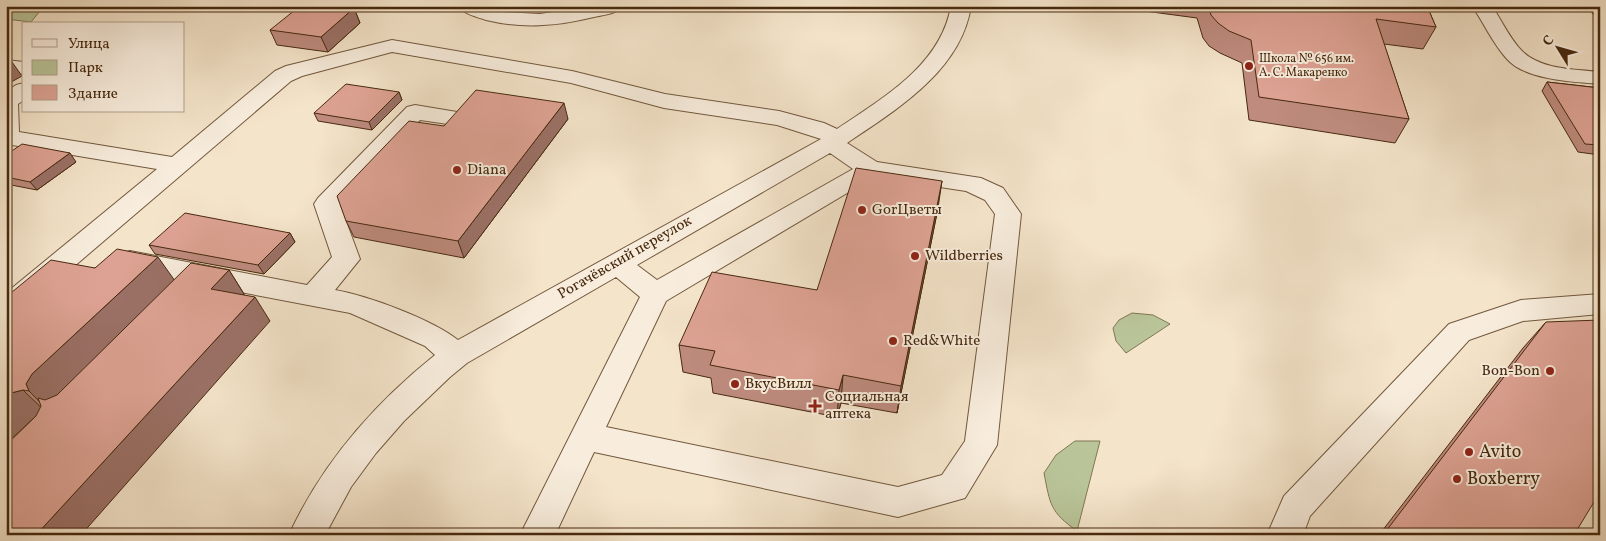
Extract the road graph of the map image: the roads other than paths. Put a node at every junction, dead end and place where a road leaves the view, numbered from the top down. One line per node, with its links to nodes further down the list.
1 (468, 6): 2 (street)
2 (612, 6)
3 (961, 6): 13 (street, Рогачёвский переулок)
4 (1482, 6): 9 (street)
5 (1597, 6): 6 (street)
6 (1600, 10)
7 (6, 66): 8 (street)
8 (22, 68)
9 (1600, 78)
10 (22, 91): 12 (street)
11 (455, 118): 21 (street)
12 (7, 137): 14 (street)
13 (835, 140): 14 (street); 15 (street); 17 (street, Рогачёвский переулок)
14 (177, 165): 23 (street)
15 (870, 169): 19 (street); 25 (street)
16 (122, 259): 18 (street)
17 (617, 263): 19 (street); 24 (street, Рогачёвский переулок)
18 (201, 274): 20 (street); 21 (street)
19 (655, 294): 25 (street)
20 (180, 296)
21 (313, 296): 24 (street)
22 (1600, 304): 28 (street)
23 (6, 309)
24 (456, 355): 26 (street, Рогачёвский переулок)
25 (585, 436): 27 (street)
26 (307, 535)
27 (539, 535)
28 (1285, 535)

